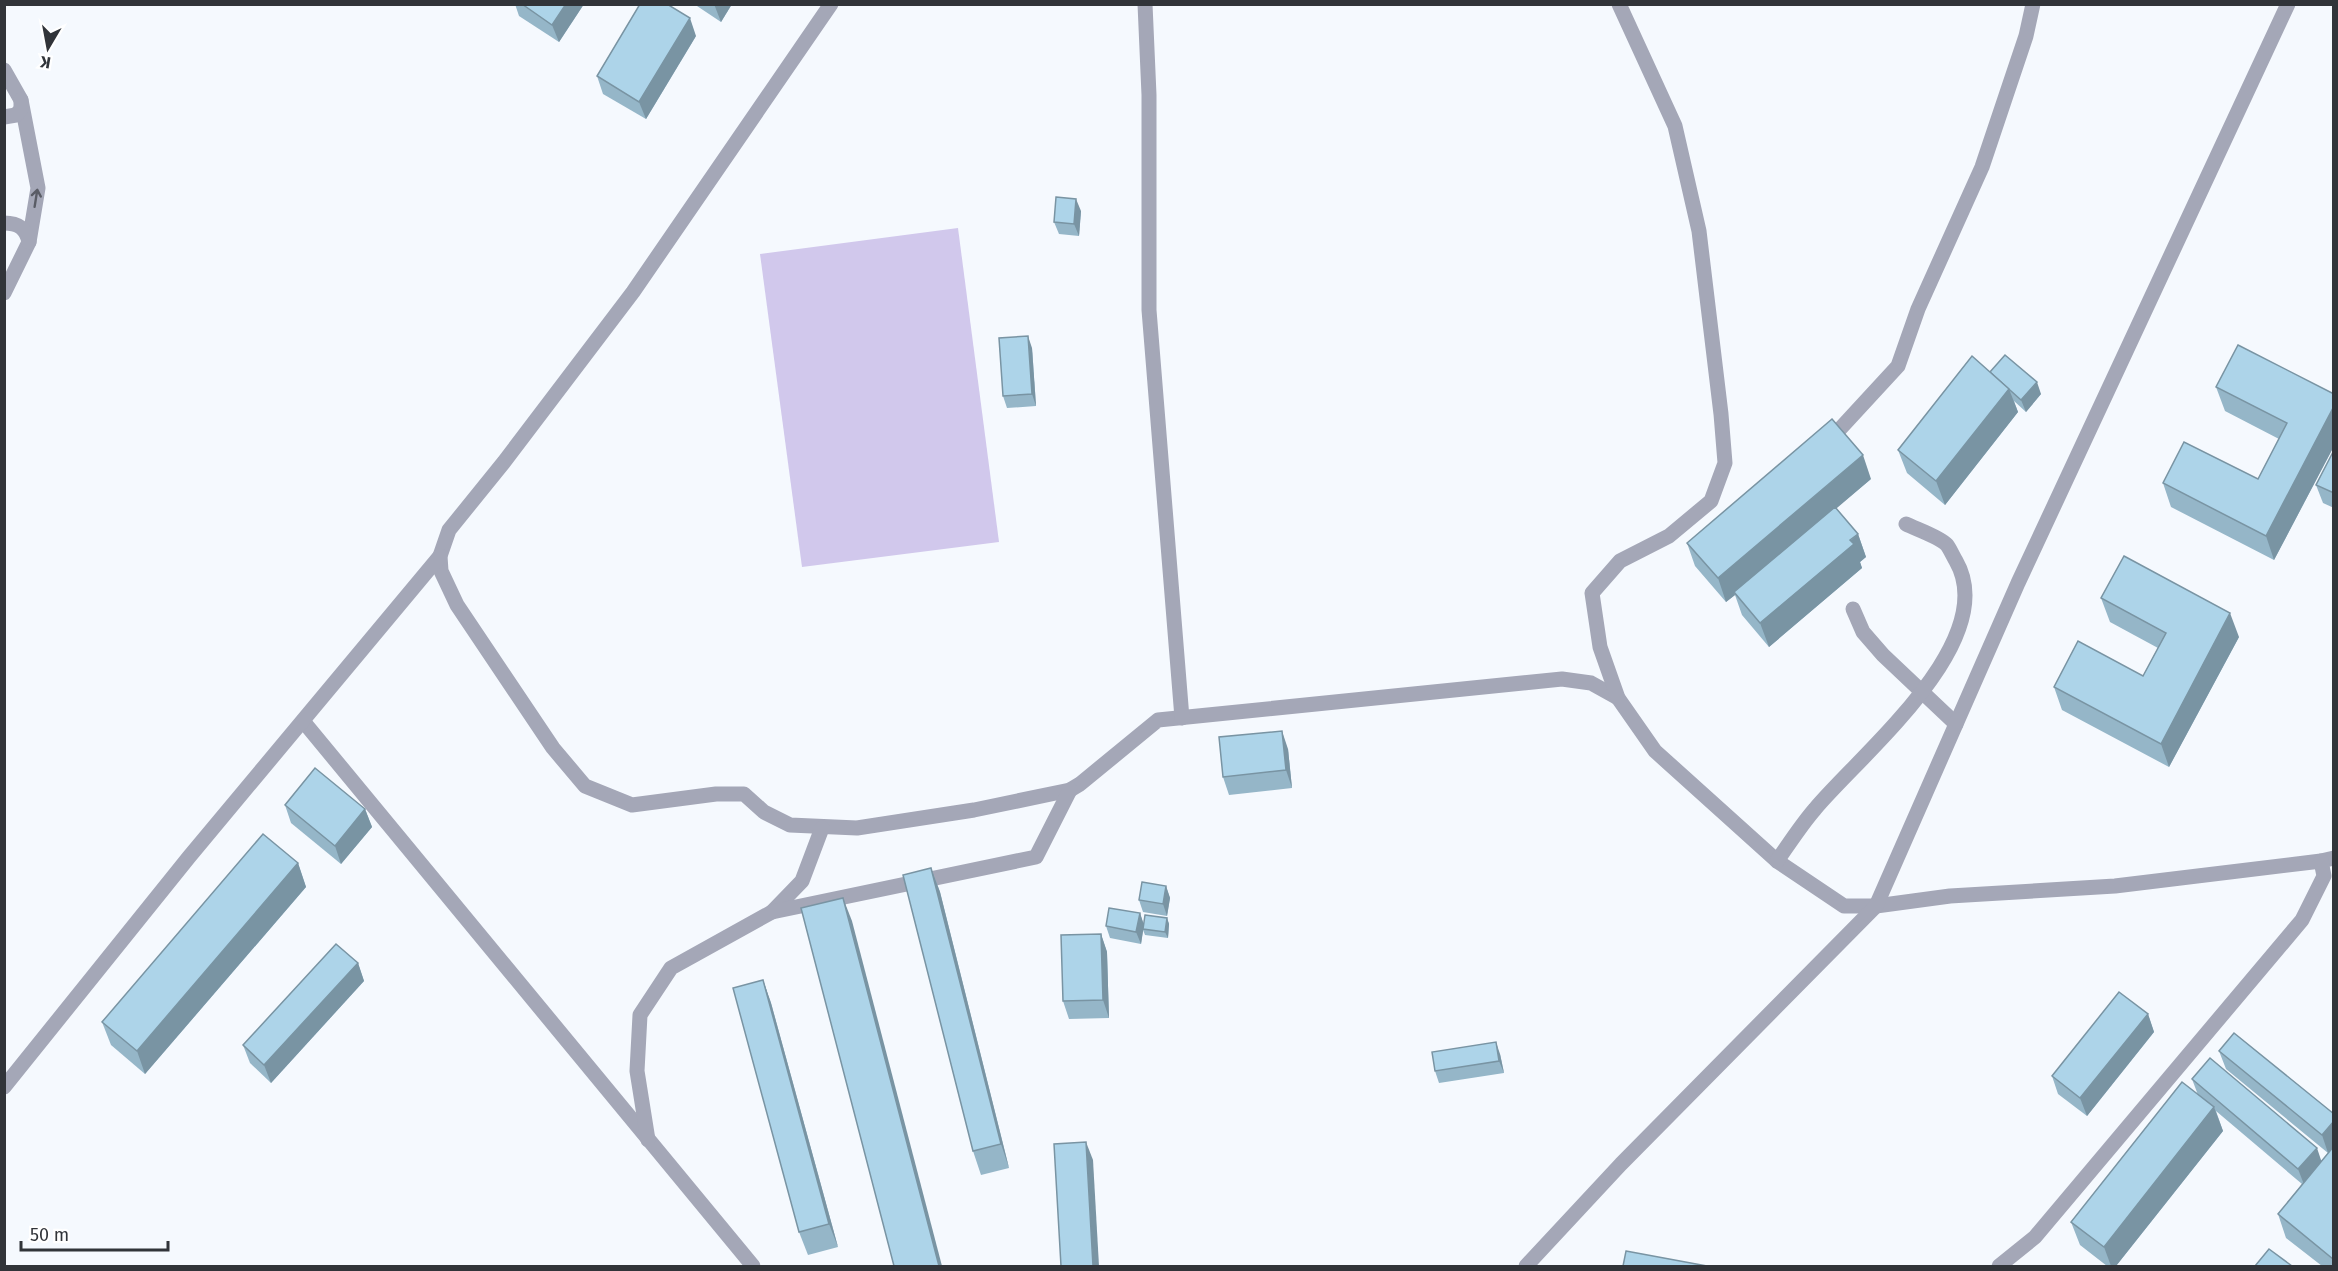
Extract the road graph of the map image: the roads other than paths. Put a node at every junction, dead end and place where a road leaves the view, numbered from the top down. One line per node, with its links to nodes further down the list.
1 (831, 4): 14 (street)
2 (1145, 4): 18 (street)
3 (1619, 4): 17 (street)
4 (2033, 4): 12 (street)
5 (2288, 4): 20 (street)
6 (4, 70): 7 (street)
7 (21, 100): 8 (street); 10 (street, one-way to 7)
8 (4, 117)
9 (4, 224): 10 (street)
10 (29, 242): 11 (street)
11 (4, 293)
12 (1817, 453)
13 (1906, 524): 16 (street)
14 (440, 556): 19 (street); 22 (street)
15 (1853, 609): 16 (street)
16 (1921, 693): 20 (street); 24 (street)
17 (1618, 698): 18 (street); 24 (street)
18 (1182, 718): 21 (street)
19 (303, 721): 27 (street); 28 (street)
20 (1956, 724): 25 (street)
21 (1070, 790): 22 (street); 26 (street)
22 (822, 828): 26 (street)
23 (2327, 860): 25 (street); 31 (street)
24 (1777, 861): 25 (street)
25 (1876, 906): 30 (street)
26 (772, 912): 28 (street)
27 (4, 1087)
28 (649, 1143): 29 (street)
29 (753, 1266)
30 (1526, 1266)
31 (2000, 1266)

